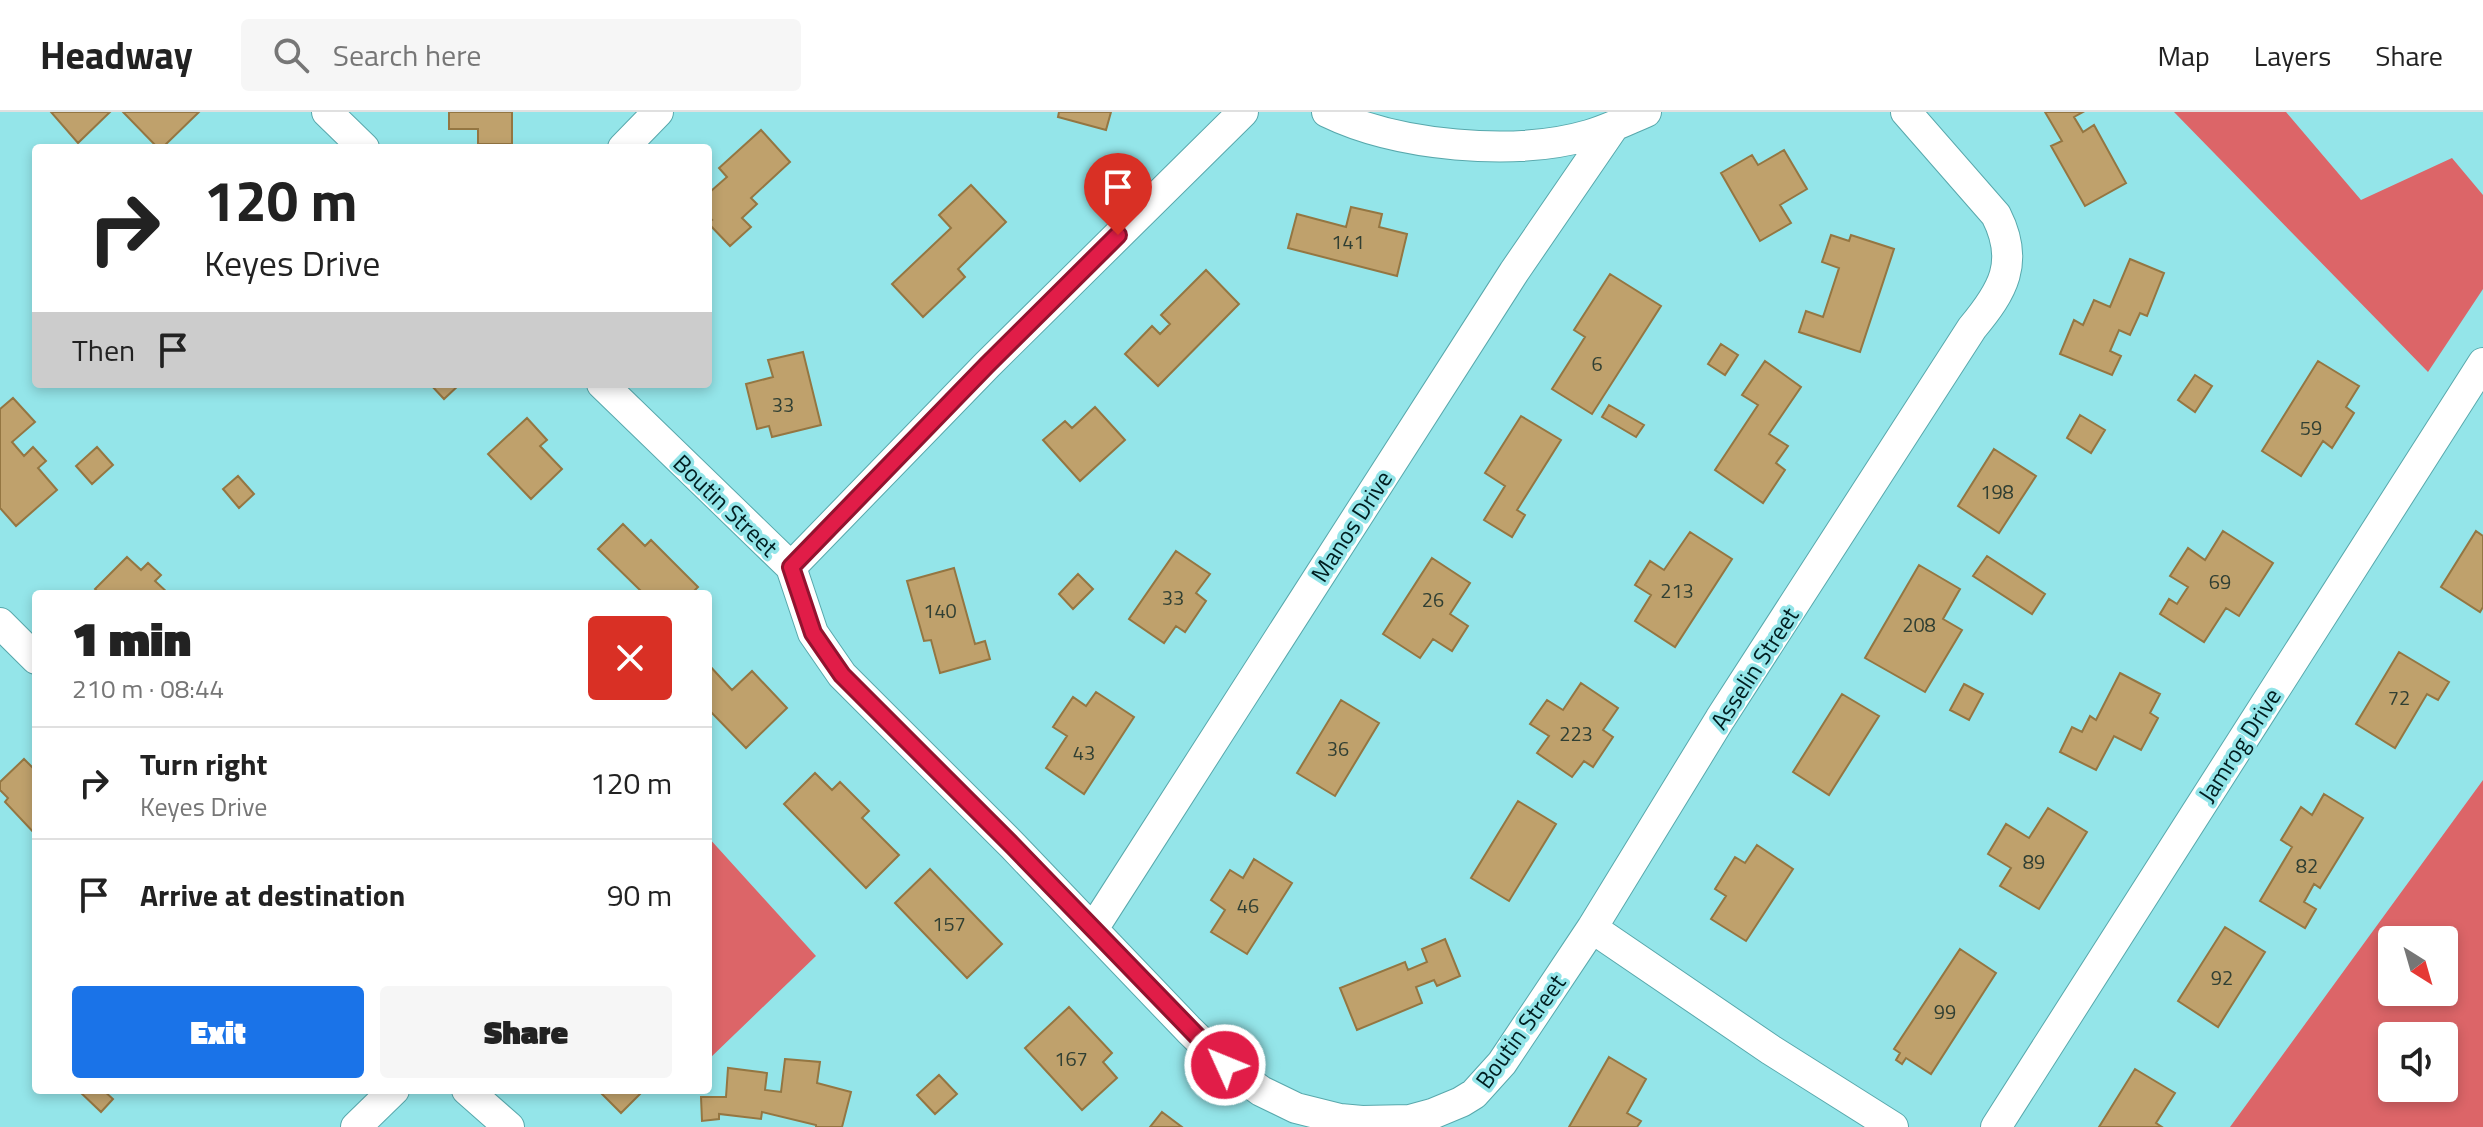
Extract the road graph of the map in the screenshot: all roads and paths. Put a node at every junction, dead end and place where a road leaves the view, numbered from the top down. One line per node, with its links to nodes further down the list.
1 (327, 112): 8 (street)
2 (658, 112): 9 (street)
3 (1243, 112): 12 (street)
4 (1327, 112): 7 (street)
5 (1646, 112): 7 (street)
6 (1906, 112): 15 (street, Asselin Street)
7 (1614, 126): 16 (street, Manos Drive)
8 (360, 144)
9 (627, 144)
10 (2483, 363): 22 (street, Jamrog Drive)
11 (606, 388): 12 (street, Boutin Street)
12 (791, 567): 16 (street, Boutin Street)
13 (0, 623): 14 (street)
14 (32, 655)
15 (1592, 928): 16 (street, Boutin Street); 21 (street)
16 (1093, 929)
17 (390, 1094): 19 (street)
18 (472, 1094): 20 (street)
19 (356, 1127)
20 (509, 1127)
21 (1893, 1127)
22 (1996, 1127)

